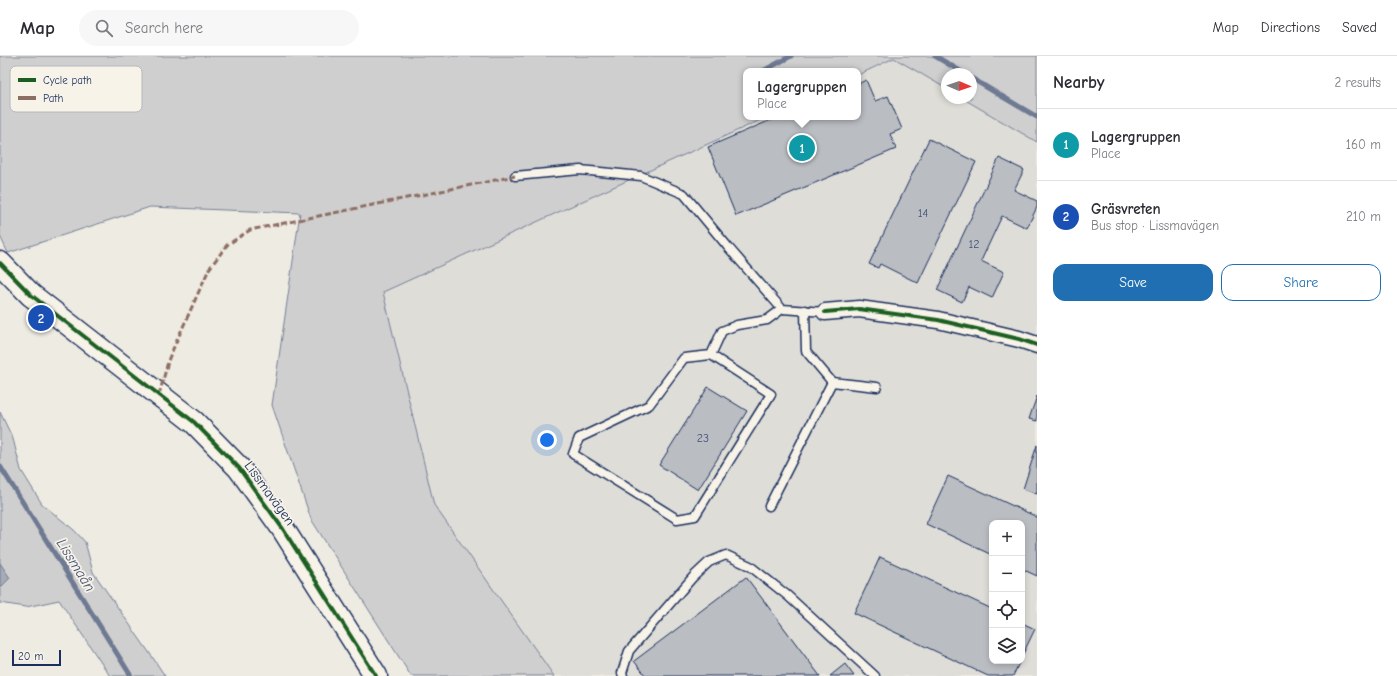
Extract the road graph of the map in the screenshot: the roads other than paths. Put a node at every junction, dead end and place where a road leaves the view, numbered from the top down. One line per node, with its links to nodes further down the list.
1 (515, 176): 3 (lane)
2 (0, 263): 11 (street, Lissmavägen)
3 (782, 309): 4 (lane); 7 (lane)
4 (805, 310): 5 (lane); 8 (lane)
5 (825, 312): 6 (street)
6 (1037, 345)
7 (711, 355): 7 (lane)
8 (832, 382): 9 (lane); 10 (lane)
9 (877, 387)
10 (770, 506)
11 (376, 676)
12 (623, 676): 13 (lane)
13 (875, 676)

